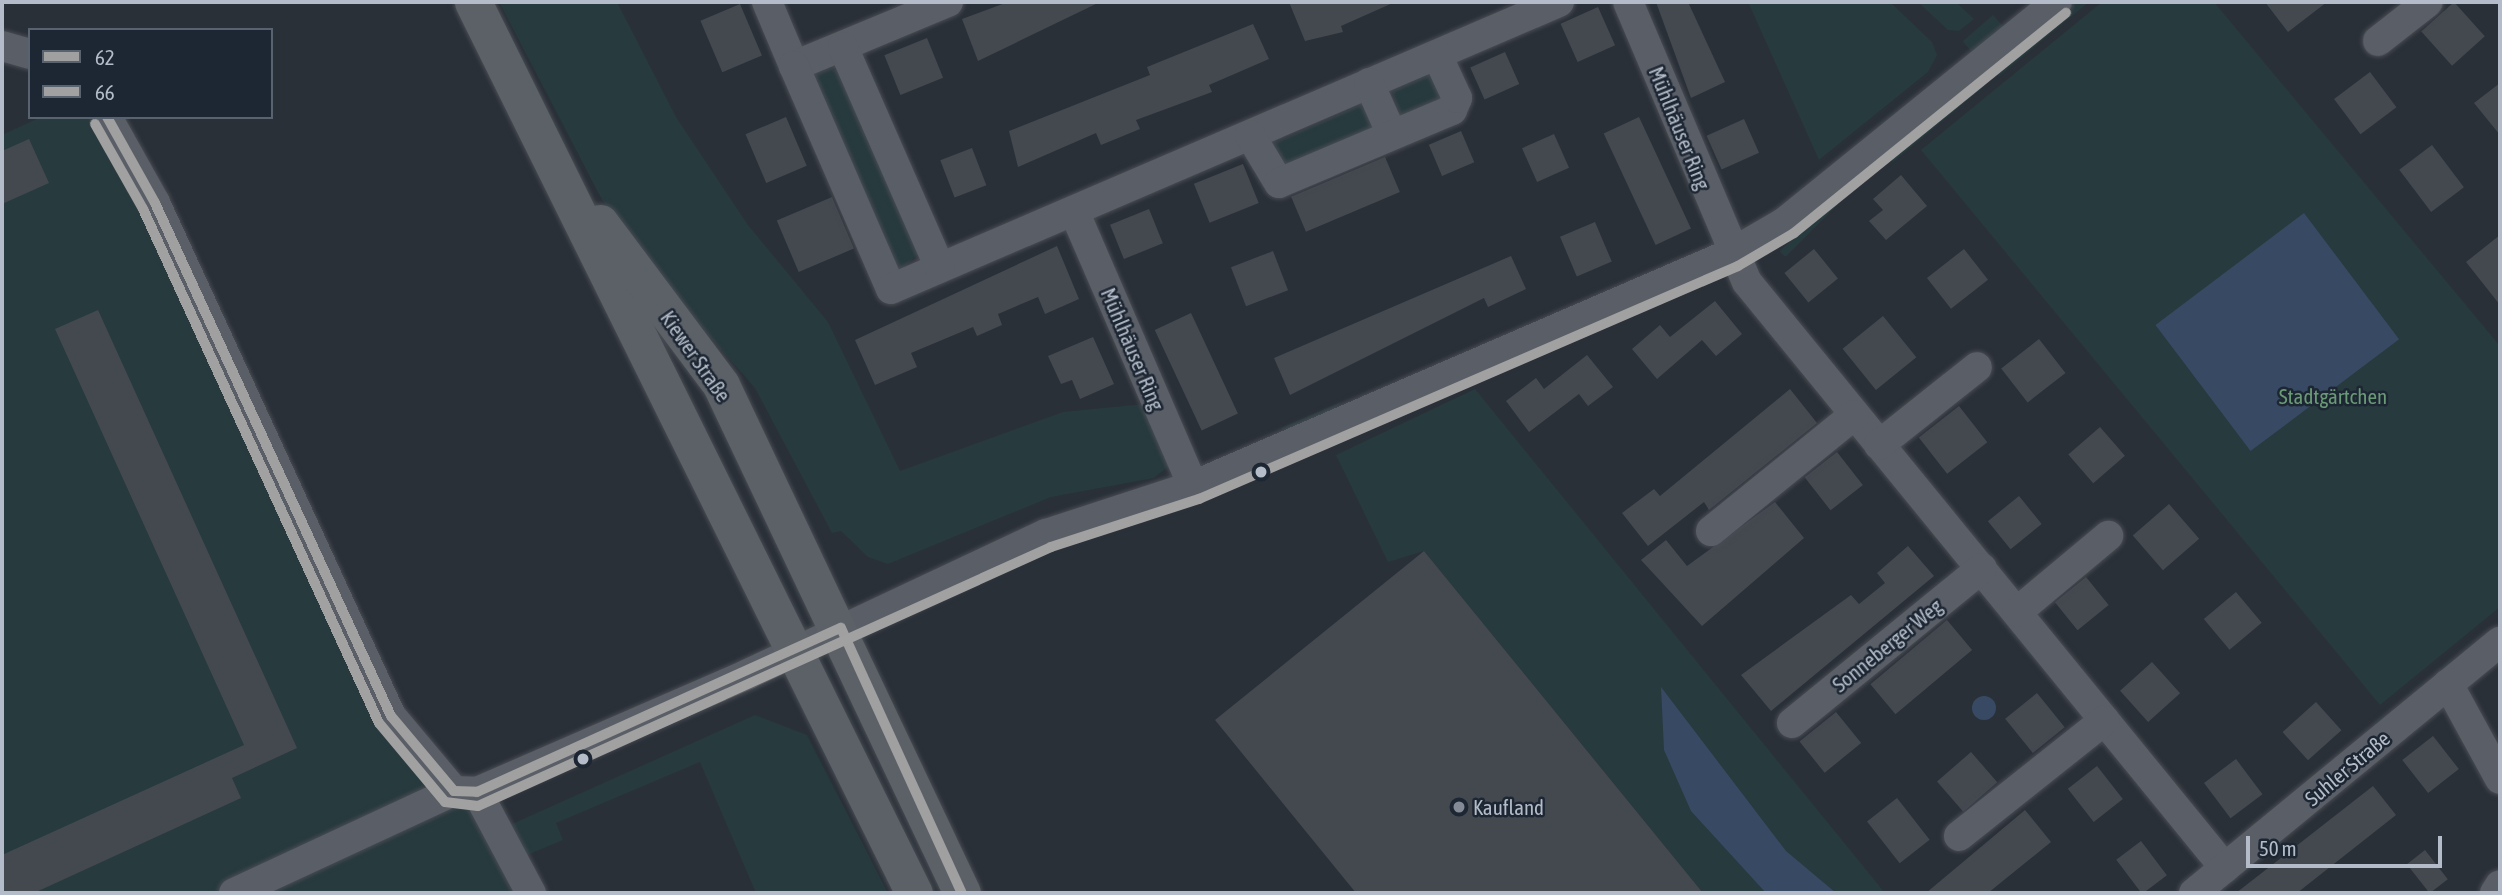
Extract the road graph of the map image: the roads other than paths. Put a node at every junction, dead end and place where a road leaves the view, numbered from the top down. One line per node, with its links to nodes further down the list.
1 (473, 2): 15 (main road, Kiewer Straße)
2 (767, 2): 13 (street)
3 (948, 2): 10 (street)
4 (1628, 2): 20 (street, Mühlhäuser Ring)
5 (2057, 2): 20 (street)
6 (2428, 2): 8 (street)
7 (1547, 4): 12 (street)
8 (2378, 41)
9 (2, 46): 11 (street)
10 (842, 47): 13 (street); 21 (street)
11 (28, 53)
12 (1437, 55): 14 (street); 18 (street)
13 (794, 66): 21 (street)
14 (1369, 83): 17 (street); 18 (street)
15 (523, 101): 30 (main road, Kiewer Straße); 32 (main road, Kiewer Straße)
16 (108, 119): 37 (street)
17 (1250, 135): 18 (street); 19 (street)
18 (1392, 135)
19 (1074, 211): 21 (street); 25 (street, Mühlhäuser Ring)
20 (1732, 253): 23 (street); 25 (street)
21 (940, 268)
22 (1977, 367): 24 (street)
23 (1854, 415): 24 (street); 26 (street)
24 (1879, 445): 28 (street)
25 (1193, 486): 30 (street)
26 (1712, 531)
27 (2108, 536): 29 (street)
28 (1982, 568): 29 (street); 35 (street, Sonneberger Weg)
29 (2017, 612): 34 (street)
30 (841, 628): 32 (street); 44 (main road, Kiewer Straße)
31 (2500, 642): 33 (street, Suhler Straße)
32 (797, 649): 37 (street); 43 (main road, Kiewer Straße)
33 (2448, 684): 36 (street); 39 (street, Suhler Straße)
34 (2105, 720): 38 (street); 39 (street)
35 (1792, 723)
36 (2500, 779)
37 (465, 791): 41 (street); 42 (street)
38 (1959, 836)
39 (2210, 885)
40 (2500, 885): 45 (street)
41 (234, 893)
42 (531, 893)
43 (914, 893)
44 (962, 893)
45 (2495, 893)

